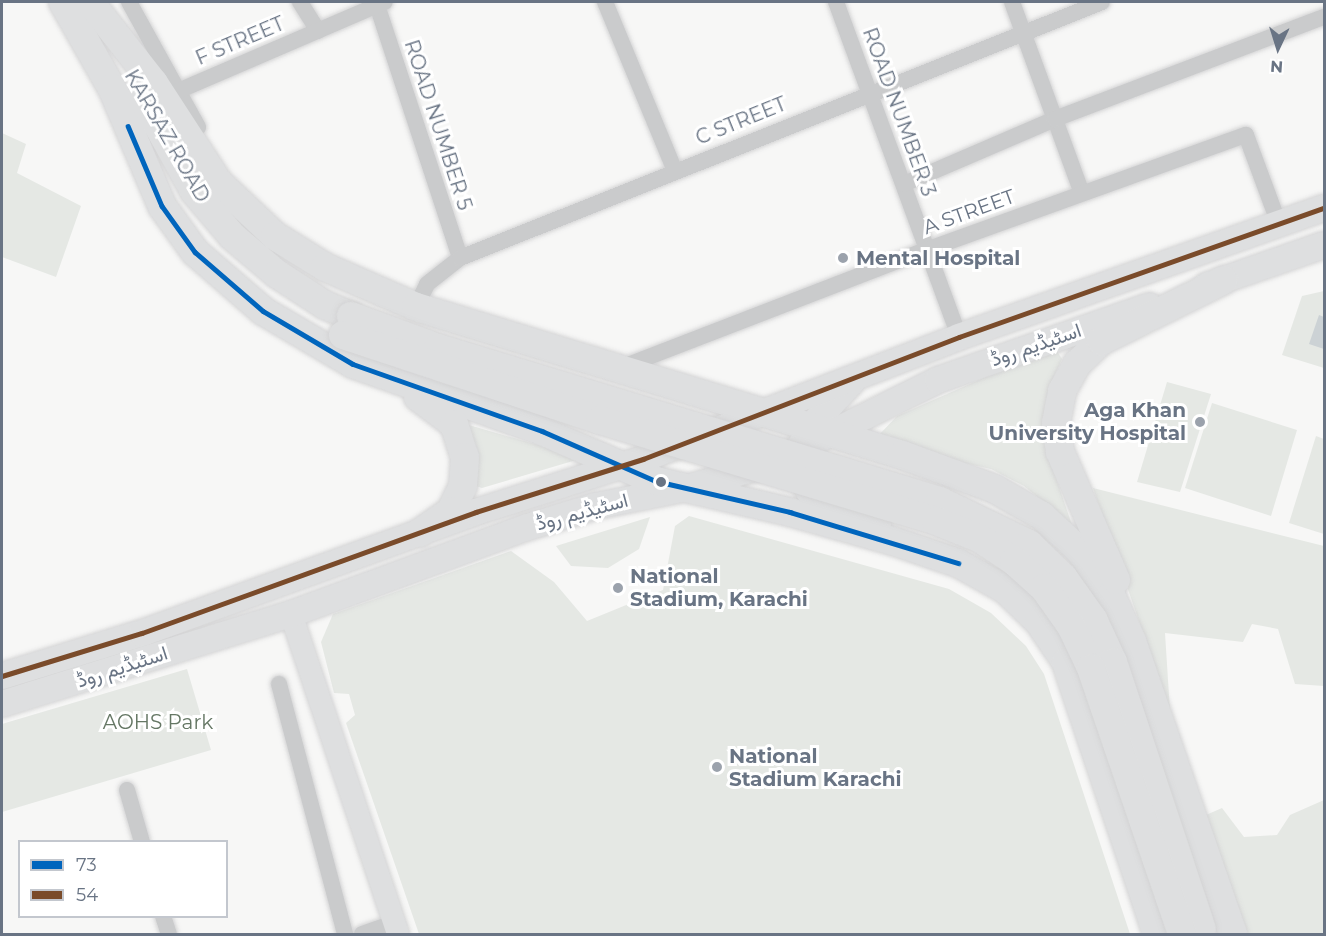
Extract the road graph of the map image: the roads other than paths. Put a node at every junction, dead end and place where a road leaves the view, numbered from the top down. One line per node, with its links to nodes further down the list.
1 (63, 2): 13 (highway)
2 (90, 2): 22 (highway); 28 (highway, KARSAZ ROAD)
3 (129, 2): 14 (street)
4 (300, 2): 11 (street)
5 (605, 2): 17 (street)
6 (836, 2): 15 (street, ROAD NUMBER 3)
7 (1012, 2): 12 (street)
8 (1102, 2): 12 (street, C STREET)
9 (381, 3): 11 (street, F STREET); 25 (street, ROAD NUMBER 5)
10 (1324, 17): 16 (street)
11 (318, 31): 14 (street, F STREET)
12 (1023, 31): 15 (street, C STREET); 16 (street)
13 (112, 88): 28 (highway, KARSAZ ROAD); 30 (highway)
14 (178, 91): 22 (street)
15 (869, 93): 17 (street, C STREET); 18 (street, ROAD NUMBER 3)
16 (1055, 119): 18 (street); 19 (street)
17 (675, 171): 25 (street, C STREET)
18 (904, 184): 24 (street, ROAD NUMBER 3)
19 (1082, 193): 21 (street, A STREET); 24 (street, A STREET)
20 (1324, 208): 21 (main road, اسٹیڈیم روڈ)
21 (1279, 224): 29 (main road, اسٹیڈیم روڈ)
22 (275, 236): 27 (highway)
23 (1324, 245): 26 (main road, اسٹیڈیم روڈ)
24 (926, 250): 29 (street, ROAD NUMBER 3); 31 (street, A STREET)
25 (460, 258): 27 (street, C STREET)
26 (1224, 280): 34 (main road, اسٹیڈیم روڈ); 41 (highway)
27 (416, 307): 31 (highway)
28 (347, 326): 49 (highway, bridge)
29 (959, 338): 32 (main road, اسٹیڈیم روڈ)
30 (353, 364): 35 (highway); 38 (highway)
31 (610, 364): 33 (highway); 35 (main road)
32 (860, 375): 33 (main road, اسٹیڈیم روڈ); 34 (main road)
33 (764, 413): 34 (highway); 35 (main road, اسٹیڈیم روڈ)
34 (814, 436): 36 (main road, اسٹیڈیم روڈ); 39 (main road); 41 (highway)
35 (633, 465): 36 (highway); 37 (main road); 38 (main road, اسٹیڈیم روڈ)
36 (687, 488): 37 (main road, اسٹیڈیم روڈ); 39 (highway)
37 (596, 506): 40 (main road, اسٹیڈیم روڈ)
38 (420, 533): 42 (main road, اسٹیڈیم روڈ)
39 (958, 563): 49 (highway)
40 (291, 614): 44 (main road, اسٹیڈیم روڈ); 48 (street)
41 (1128, 632): 53 (highway)
42 (2, 676)
43 (279, 684): 51 (street)
44 (2, 704)
45 (127, 790): 46 (street)
46 (141, 840)
47 (165, 918): 50 (street)
48 (396, 929): 52 (street)
49 (1185, 933)
50 (169, 934)
51 (345, 934)
52 (362, 934)
53 (1233, 934)

